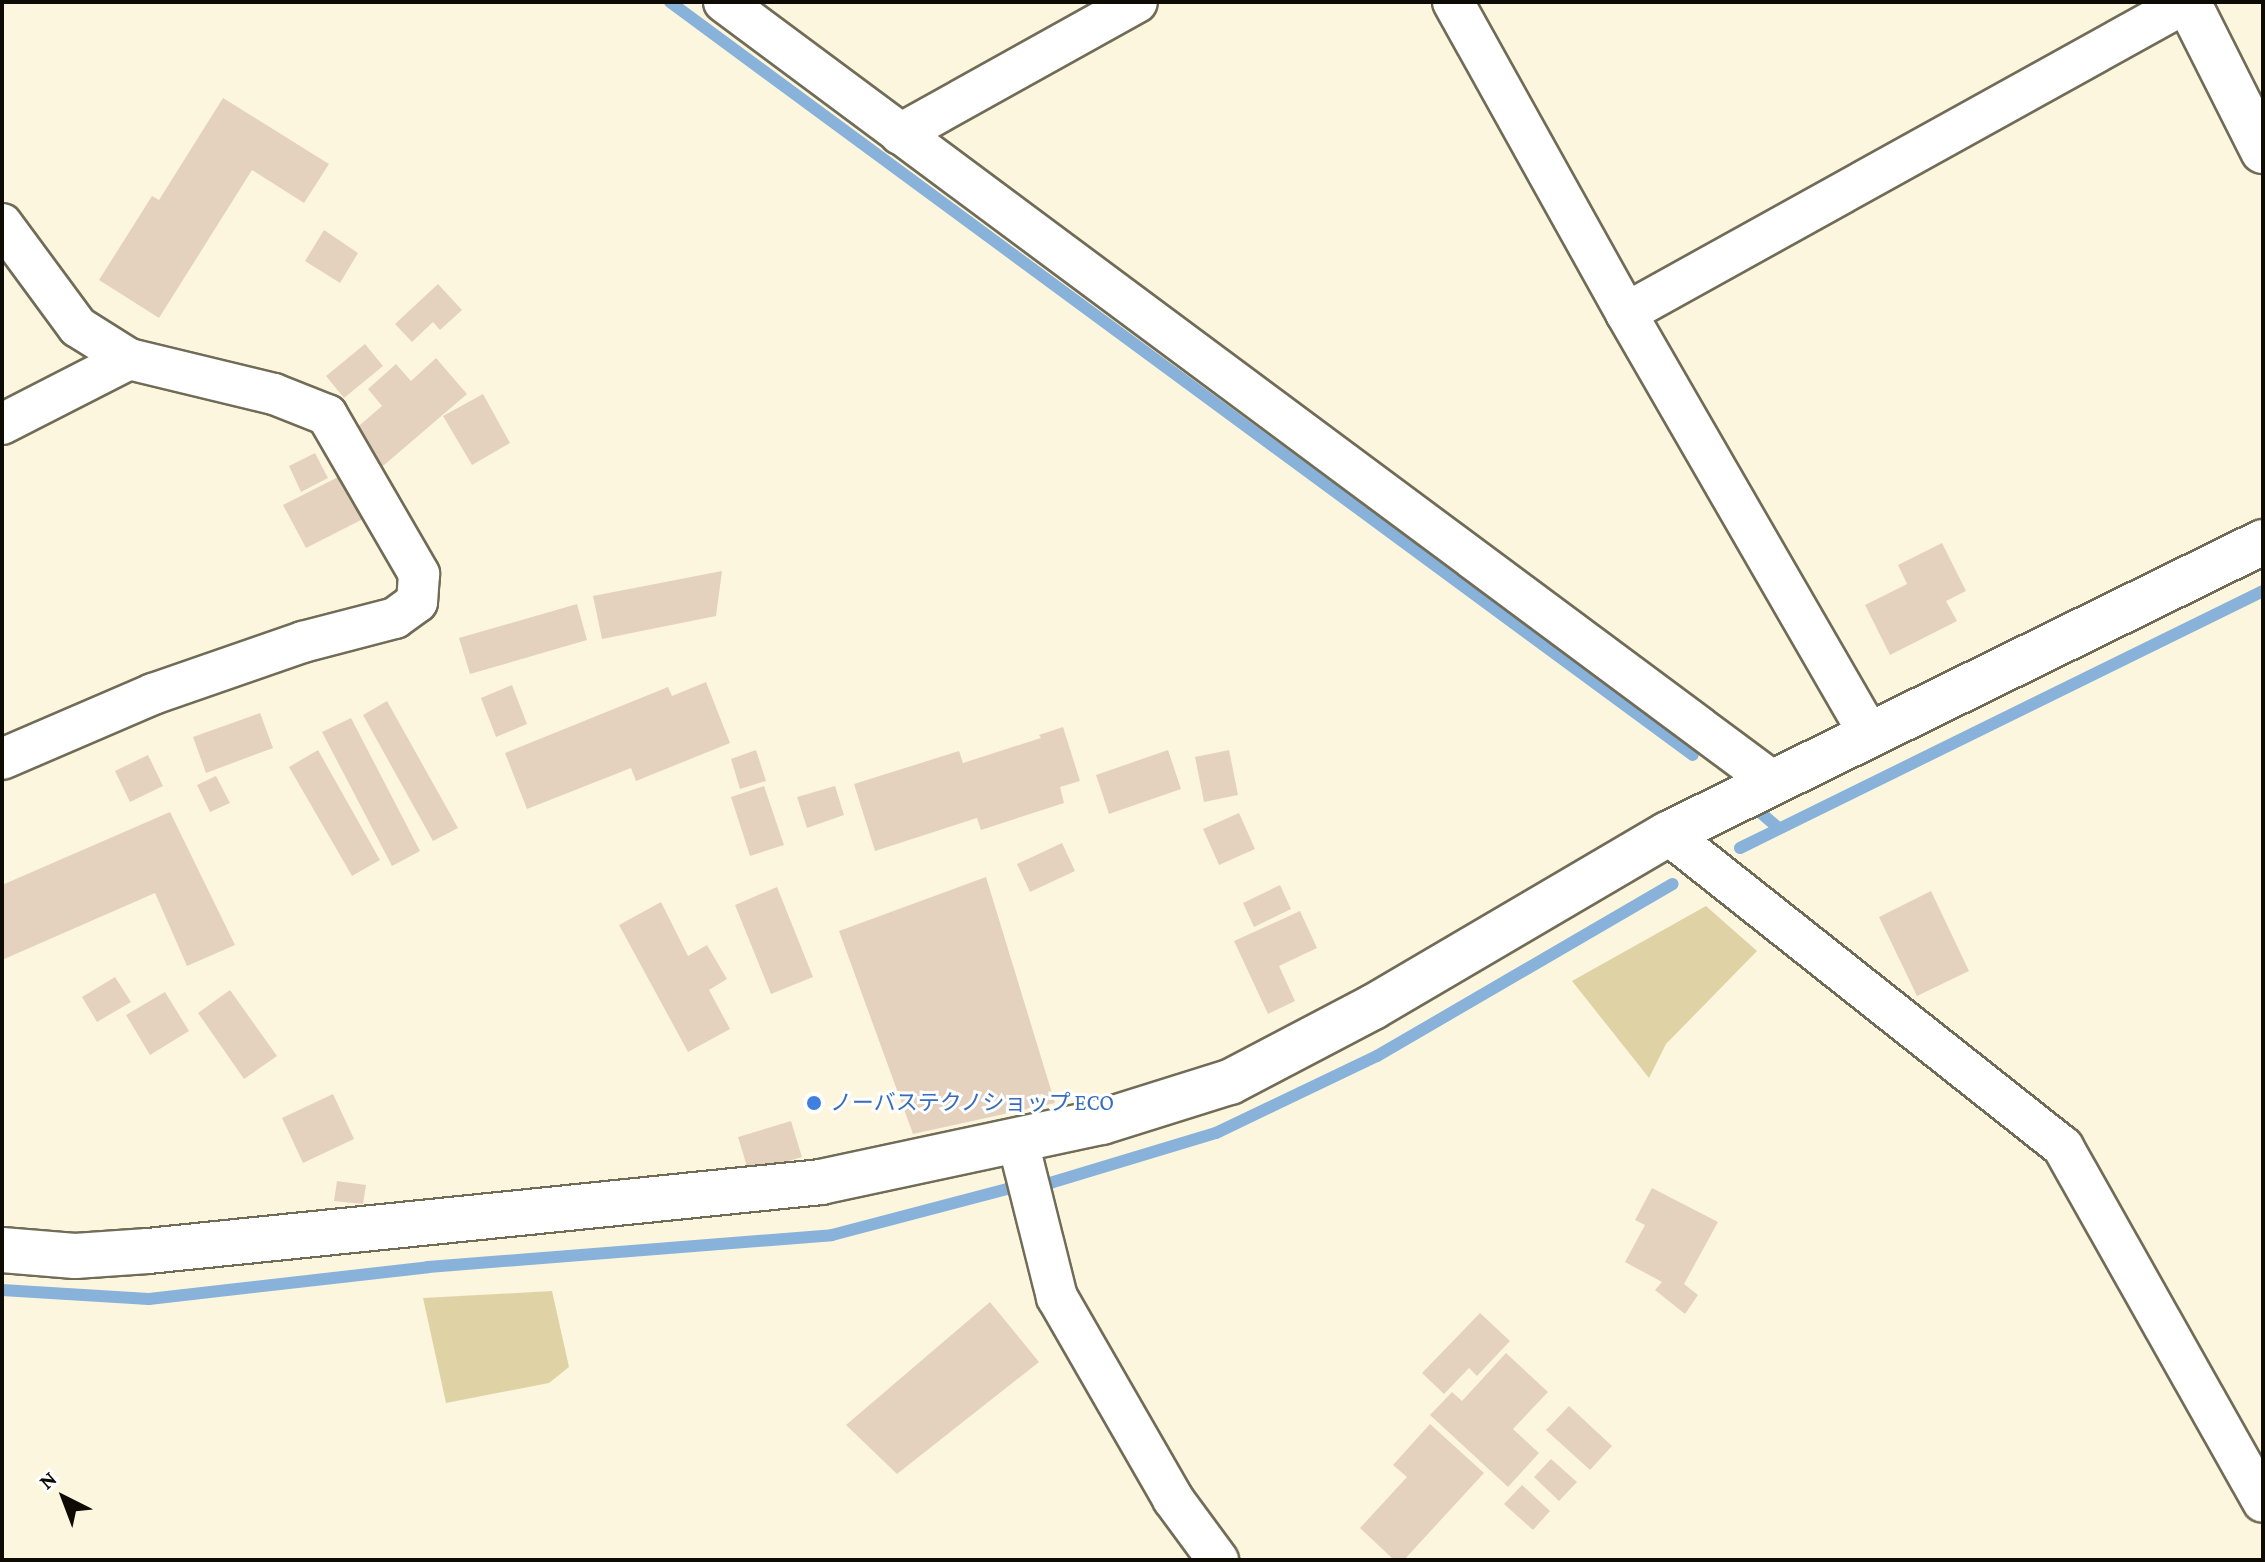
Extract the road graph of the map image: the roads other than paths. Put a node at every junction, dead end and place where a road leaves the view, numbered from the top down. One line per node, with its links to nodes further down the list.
1 (724, 2): 5 (street)
2 (1137, 2): 5 (street)
3 (1453, 2): 8 (street)
4 (2187, 2): 6 (street); 8 (street)
5 (900, 134): 14 (street)
6 (2263, 151)
7 (2, 224): 9 (street)
8 (1626, 313): 12 (street)
9 (129, 359): 10 (street); 13 (street)
10 (2, 424)
11 (2263, 542): 12 (street)
12 (1870, 736): 14 (street)
13 (2, 759)
14 (1773, 782): 15 (street)
15 (1668, 834): 16 (street); 18 (street)
16 (1020, 1152): 17 (street); 19 (street)
17 (2, 1250)
18 (2263, 1502)
19 (1218, 1560)

